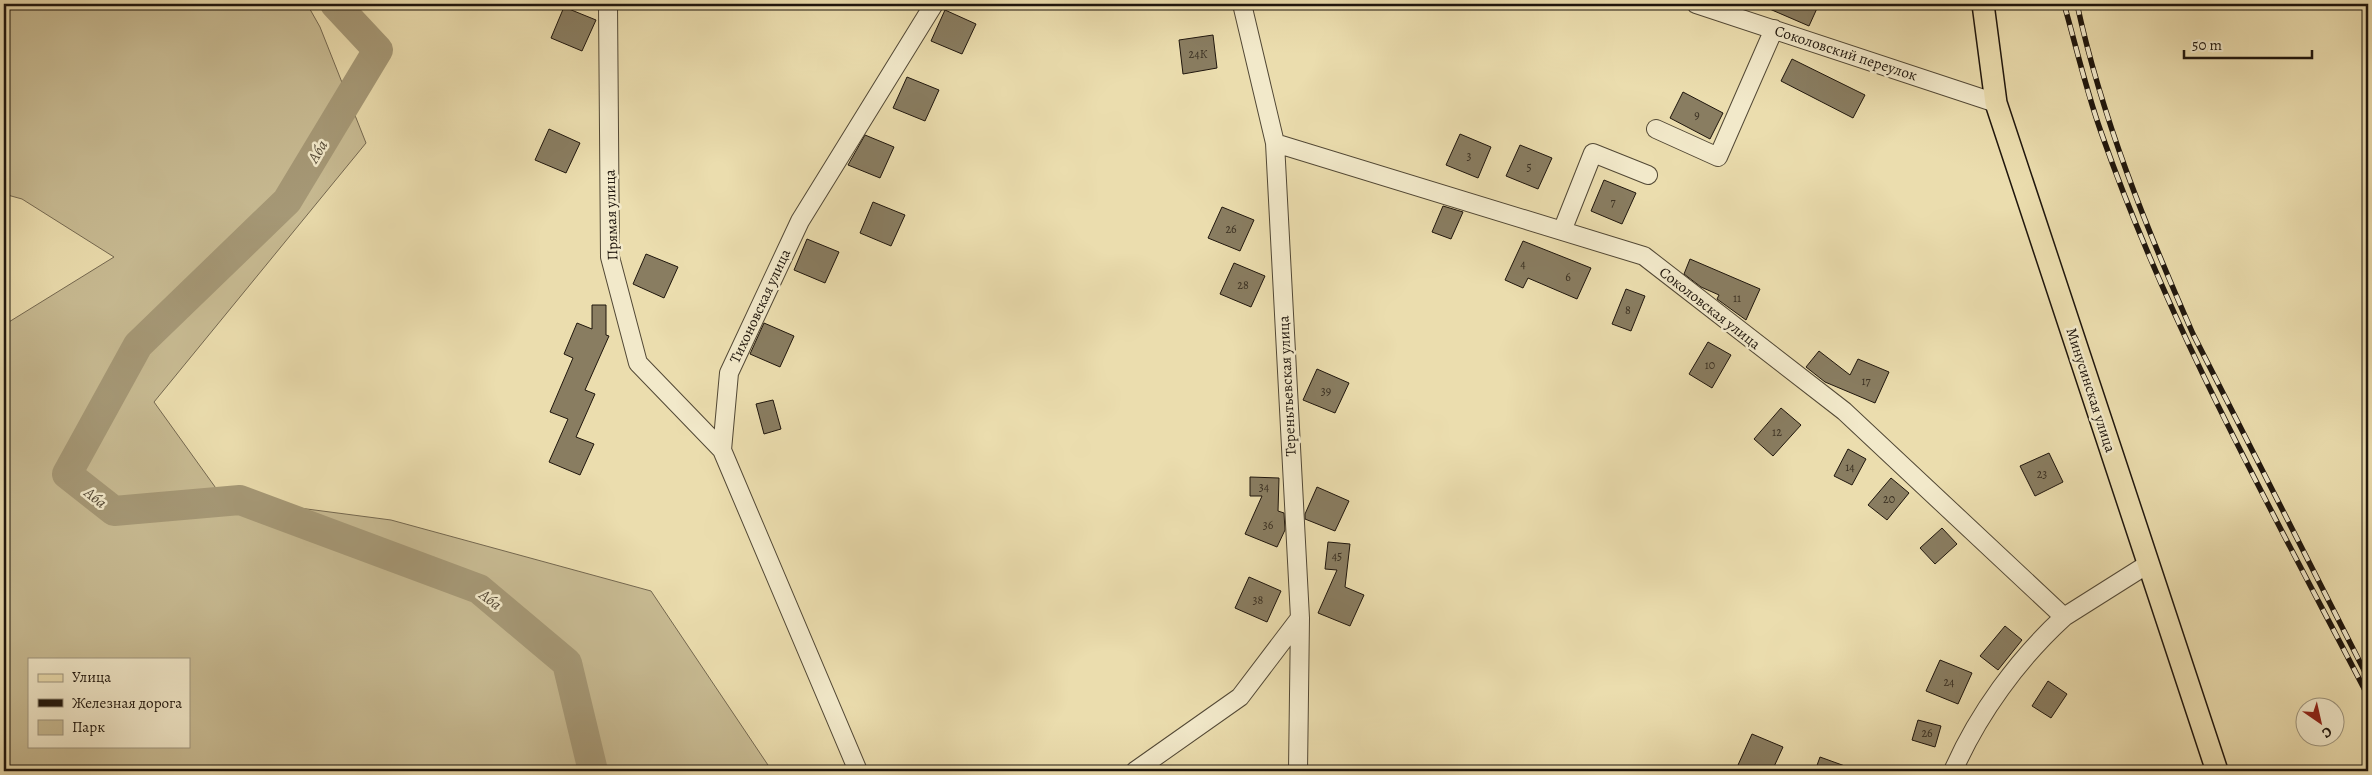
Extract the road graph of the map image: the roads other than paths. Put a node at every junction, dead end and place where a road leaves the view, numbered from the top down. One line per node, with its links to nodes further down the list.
1 (608, 4): 12 (street, Прямая улица)
2 (934, 4): 12 (street, Тихоновская улица)
3 (1242, 4): 9 (street, Тереньтьевская улица)
4 (1696, 4): 6 (street, Соколовский переулок)
5 (1982, 4): 7 (main road, Минусинская улица)
6 (1774, 29): 7 (street, Соколовский переулок); 8 (street)
7 (1996, 103): 13 (main road, Минусинская улица)
8 (1656, 129)
9 (1275, 143): 11 (street, Соколовская улица); 15 (street, Тереньтьевская улица)
10 (1648, 175): 11 (street)
11 (1562, 231): 14 (street, Соколовская улица)
12 (722, 450): 16 (street, Тихоновская улица)
13 (2148, 564): 14 (street); 20 (main road, Минусинская улица)
14 (2064, 617): 19 (street)
15 (1300, 618): 17 (street); 18 (street, Тереньтьевская улица)
16 (858, 771)
17 (1135, 771)
18 (1298, 771)
19 (1953, 771)
20 (2217, 771)

